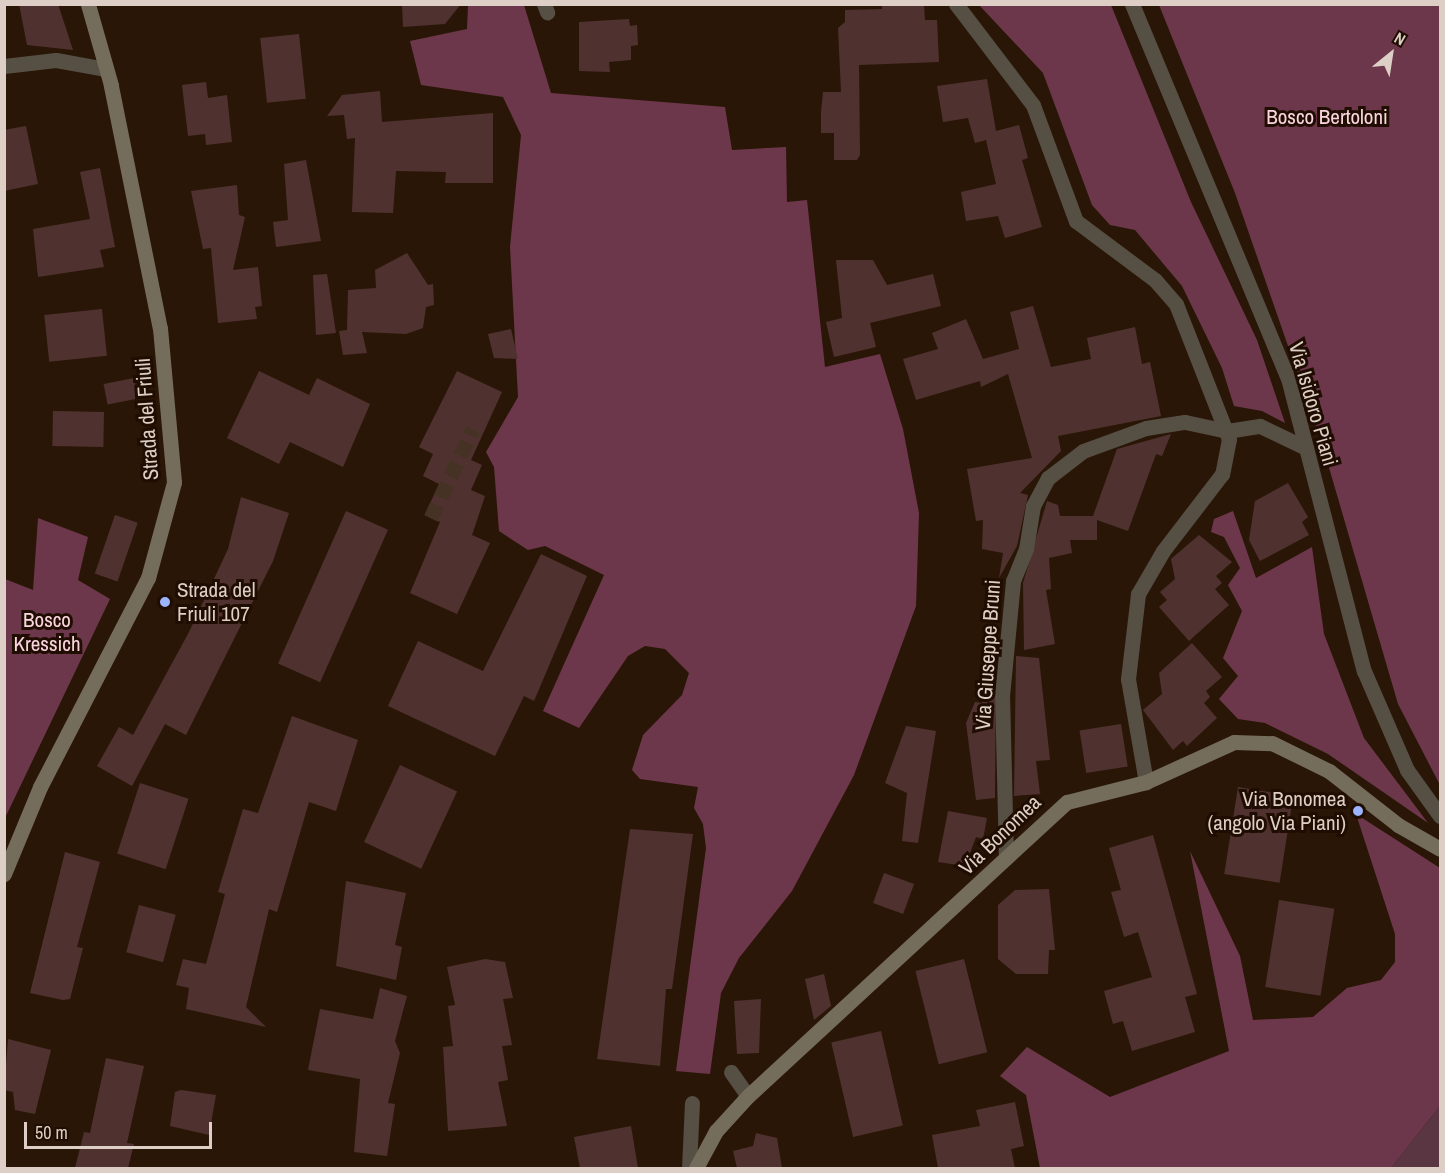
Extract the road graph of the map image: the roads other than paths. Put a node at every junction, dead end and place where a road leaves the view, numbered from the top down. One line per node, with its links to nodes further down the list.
1 (88, 4): 5 (street, Strada del Friuli)
2 (956, 4): 6 (street)
3 (1132, 4): 7 (street, Via Isidoro Piani)
4 (4, 66): 5 (street)
5 (106, 69): 12 (street, Strada del Friuli)
6 (1227, 431): 7 (street, Via Giuseppe Bruni); 8 (street); 11 (street, Via Giuseppe Bruni)
7 (1306, 448): 9 (street, Via Isidoro Piani)
8 (1146, 782): 10 (street, Via Bonomea); 11 (street, Via Bonomea)
9 (1440, 816)
10 (1440, 849)
11 (1006, 857): 14 (street, Via Bonomea)
12 (4, 874)
13 (731, 1072): 14 (street)
14 (748, 1096): 17 (street, Via Bonomea)
15 (692, 1103): 16 (street)
16 (689, 1168)
17 (696, 1168)

